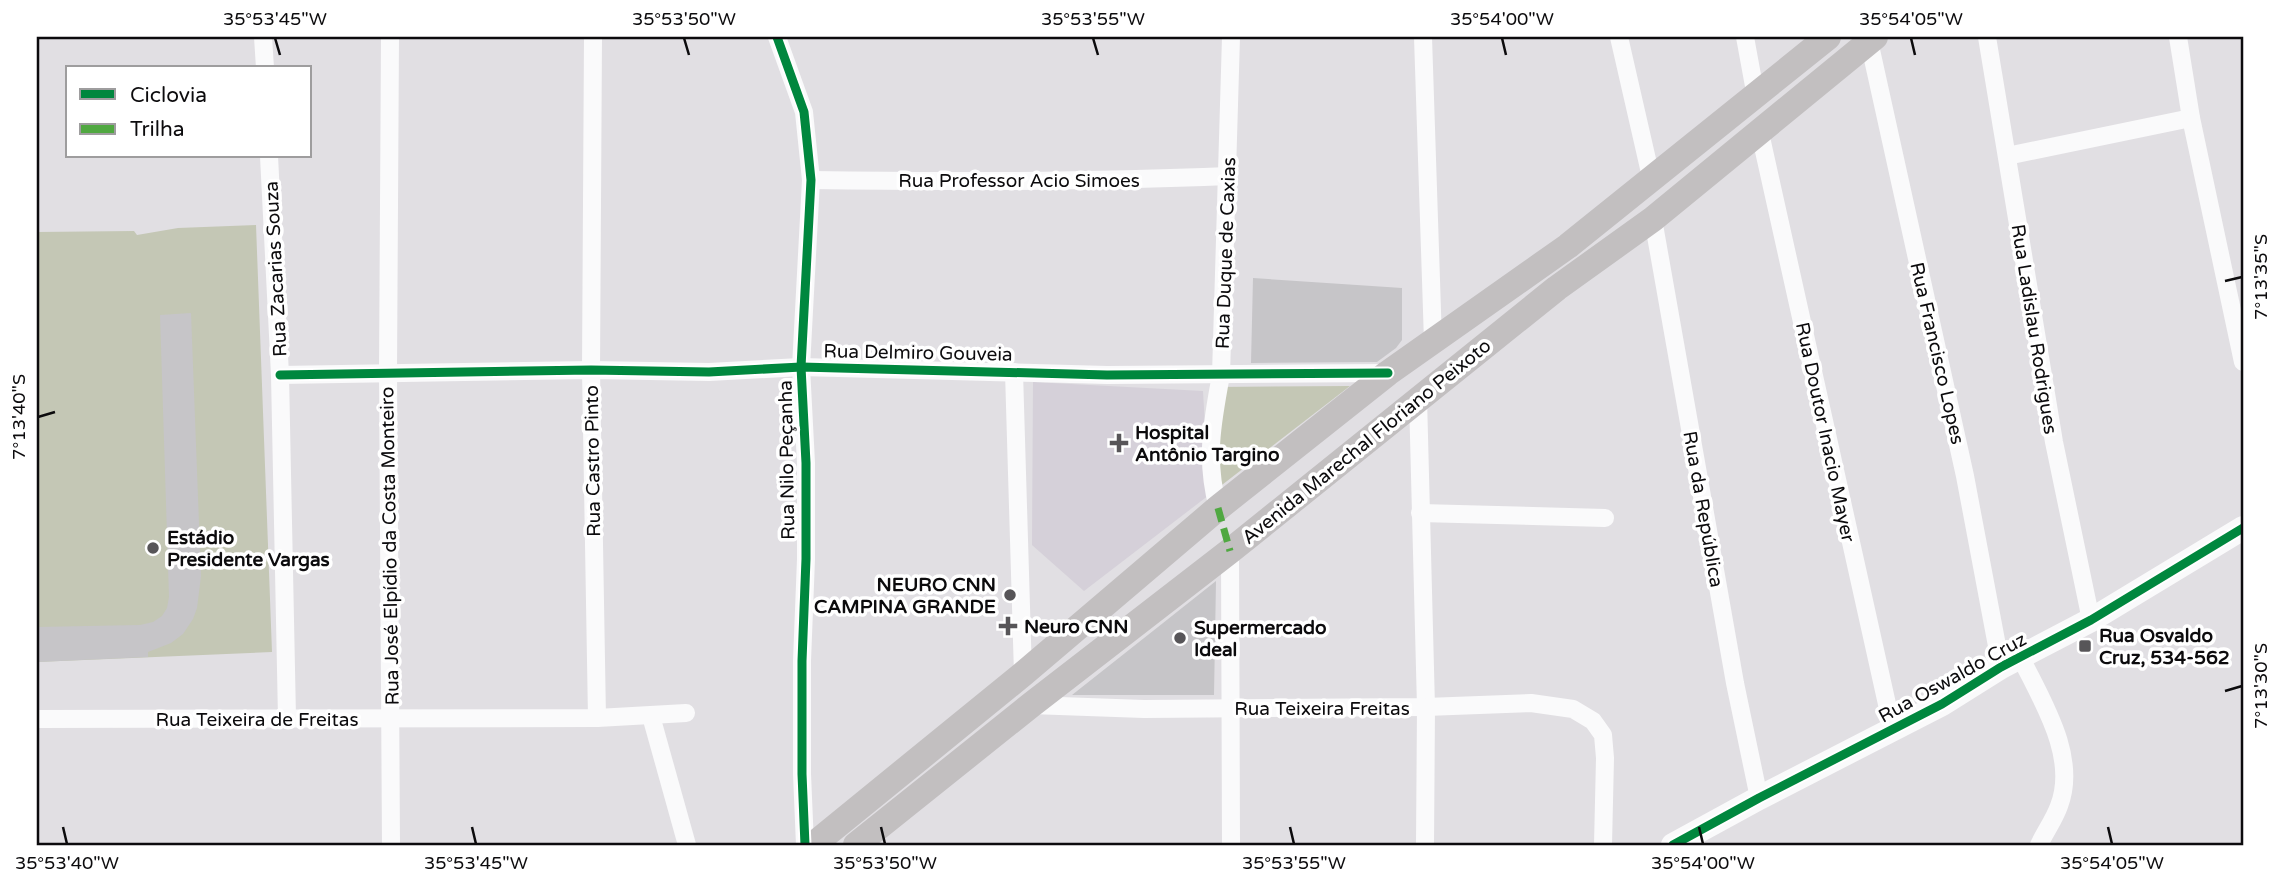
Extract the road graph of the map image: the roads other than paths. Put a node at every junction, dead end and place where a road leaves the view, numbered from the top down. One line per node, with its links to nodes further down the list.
1 (264, 37): 13 (street)
2 (390, 37): 27 (street, Rua José Elpídio da Costa Monteiro)
3 (593, 37): 26 (street, Rua Castro Pinto)
4 (777, 37): 21 (street, Rua Nilo Peçanha)
5 (1231, 37): 19 (street, Rua Duque de Caxias)
6 (1423, 37): 23 (street)
7 (1619, 37): 20 (street)
8 (1745, 37): 14 (street)
9 (1828, 37): 14 (main road, Avenida Marechal Floriano Peixoto)
10 (1987, 37): 17 (street, Rua Ladislau Rodrigues)
11 (2178, 37): 15 (street)
12 (1872, 39): 16 (main road, Avenida Marechal Floriano Peixoto); 39 (street, Rua Francisco Lopes)
13 (265, 66)
14 (1756, 97): 20 (main road, Avenida Marechal Floriano Peixoto)
15 (2191, 118): 17 (street); 24 (street)
16 (1760, 133): 22 (main road, Avenida Marechal Floriano Peixoto); 50 (street, Rua Doutor Inacio Mayer)
17 (2007, 156): 38 (street, Rua Ladislau Rodrigues)
18 (269, 158): 30 (street, Rua Zacarias Souza)
19 (1228, 176): 21 (street, Rua Professor Acio Simoes); 31 (street, Rua Duque de Caxias)
20 (1651, 177): 23 (main road, Avenida Marechal Floriano Peixoto)
21 (811, 180): 25 (street, Rua Nilo Peçanha)
22 (1653, 219): 32 (main road, Avenida Marechal Floriano Peixoto); 51 (street, Rua da República)
23 (1433, 341): 29 (main road, Avenida Marechal Floriano Peixoto)
24 (2243, 362)
25 (801, 368): 26 (street, Rua Delmiro Gouveia); 28 (street, Rua Delmiro Gouveia); 54 (street, Rua Nilo Peçanha)
26 (591, 370): 27 (street, Rua Delmiro Gouveia); 47 (street, Rua Castro Pinto)
27 (388, 372): 30 (street, Rua Delmiro Gouveia); 49 (street, Rua José Elpídio da Costa Monteiro)
28 (1014, 372): 31 (street, Rua Delmiro Gouveia); 40 (street)
29 (1388, 373): 31 (street, Rua Delmiro Gouveia); 33 (main road, Avenida Marechal Floriano Peixoto)
30 (280, 375): 46 (street, Rua Zacarias Souza)
31 (1221, 375): 33 (street, Rua Duque de Caxias)
32 (1418, 398): 34 (street); 37 (main road, Avenida Marechal Floriano Peixoto)
33 (1218, 508): 40 (main road, Avenida Marechal Floriano Peixoto)
34 (1420, 513): 35 (street); 42 (street)
35 (1605, 518)
36 (2243, 528): 38 (street, Rua Oswaldo Cruz)
37 (1230, 551): 41 (main road, Avenida Marechal Floriano Peixoto); 43 (street)
38 (2091, 621): 39 (street, Rua Oswaldo Cruz)
39 (2011, 663): 50 (street, Rua Oswaldo Cruz); 61 (street, Rua Francisco Lopes)
40 (1023, 674): 55 (main road, Avenida Marechal Floriano Peixoto)
41 (1031, 705): 43 (street, Rua Teixeira Freitas); 56 (main road, Avenida Marechal Floriano Peixoto)
42 (1426, 707): 43 (street, Rua Teixeira Freitas); 58 (street); 59 (street, Rua Teixeira Freitas)
43 (1230, 709): 57 (street)
44 (686, 713): 45 (street, Rua Teixeira de Freitas)
45 (651, 716): 47 (street, Rua Teixeira de Freitas); 53 (street)
46 (287, 718): 48 (street, Rua Teixeira de Freitas); 49 (street, Rua Teixeira de Freitas)
47 (597, 718): 49 (street, Rua Teixeira de Freitas)
48 (37, 719)
49 (391, 719): 52 (street, Rua José Elpídio da Costa Monteiro)
50 (1893, 731): 51 (street, Rua Oswaldo Cruz)
51 (1759, 798): 60 (street, Rua Oswaldo Cruz)
52 (391, 845)
53 (687, 845)
54 (805, 845)
55 (813, 845)
56 (856, 845)
57 (1231, 845)
58 (1425, 845)
59 (1603, 845)
60 (1673, 845)
61 (2039, 845)

